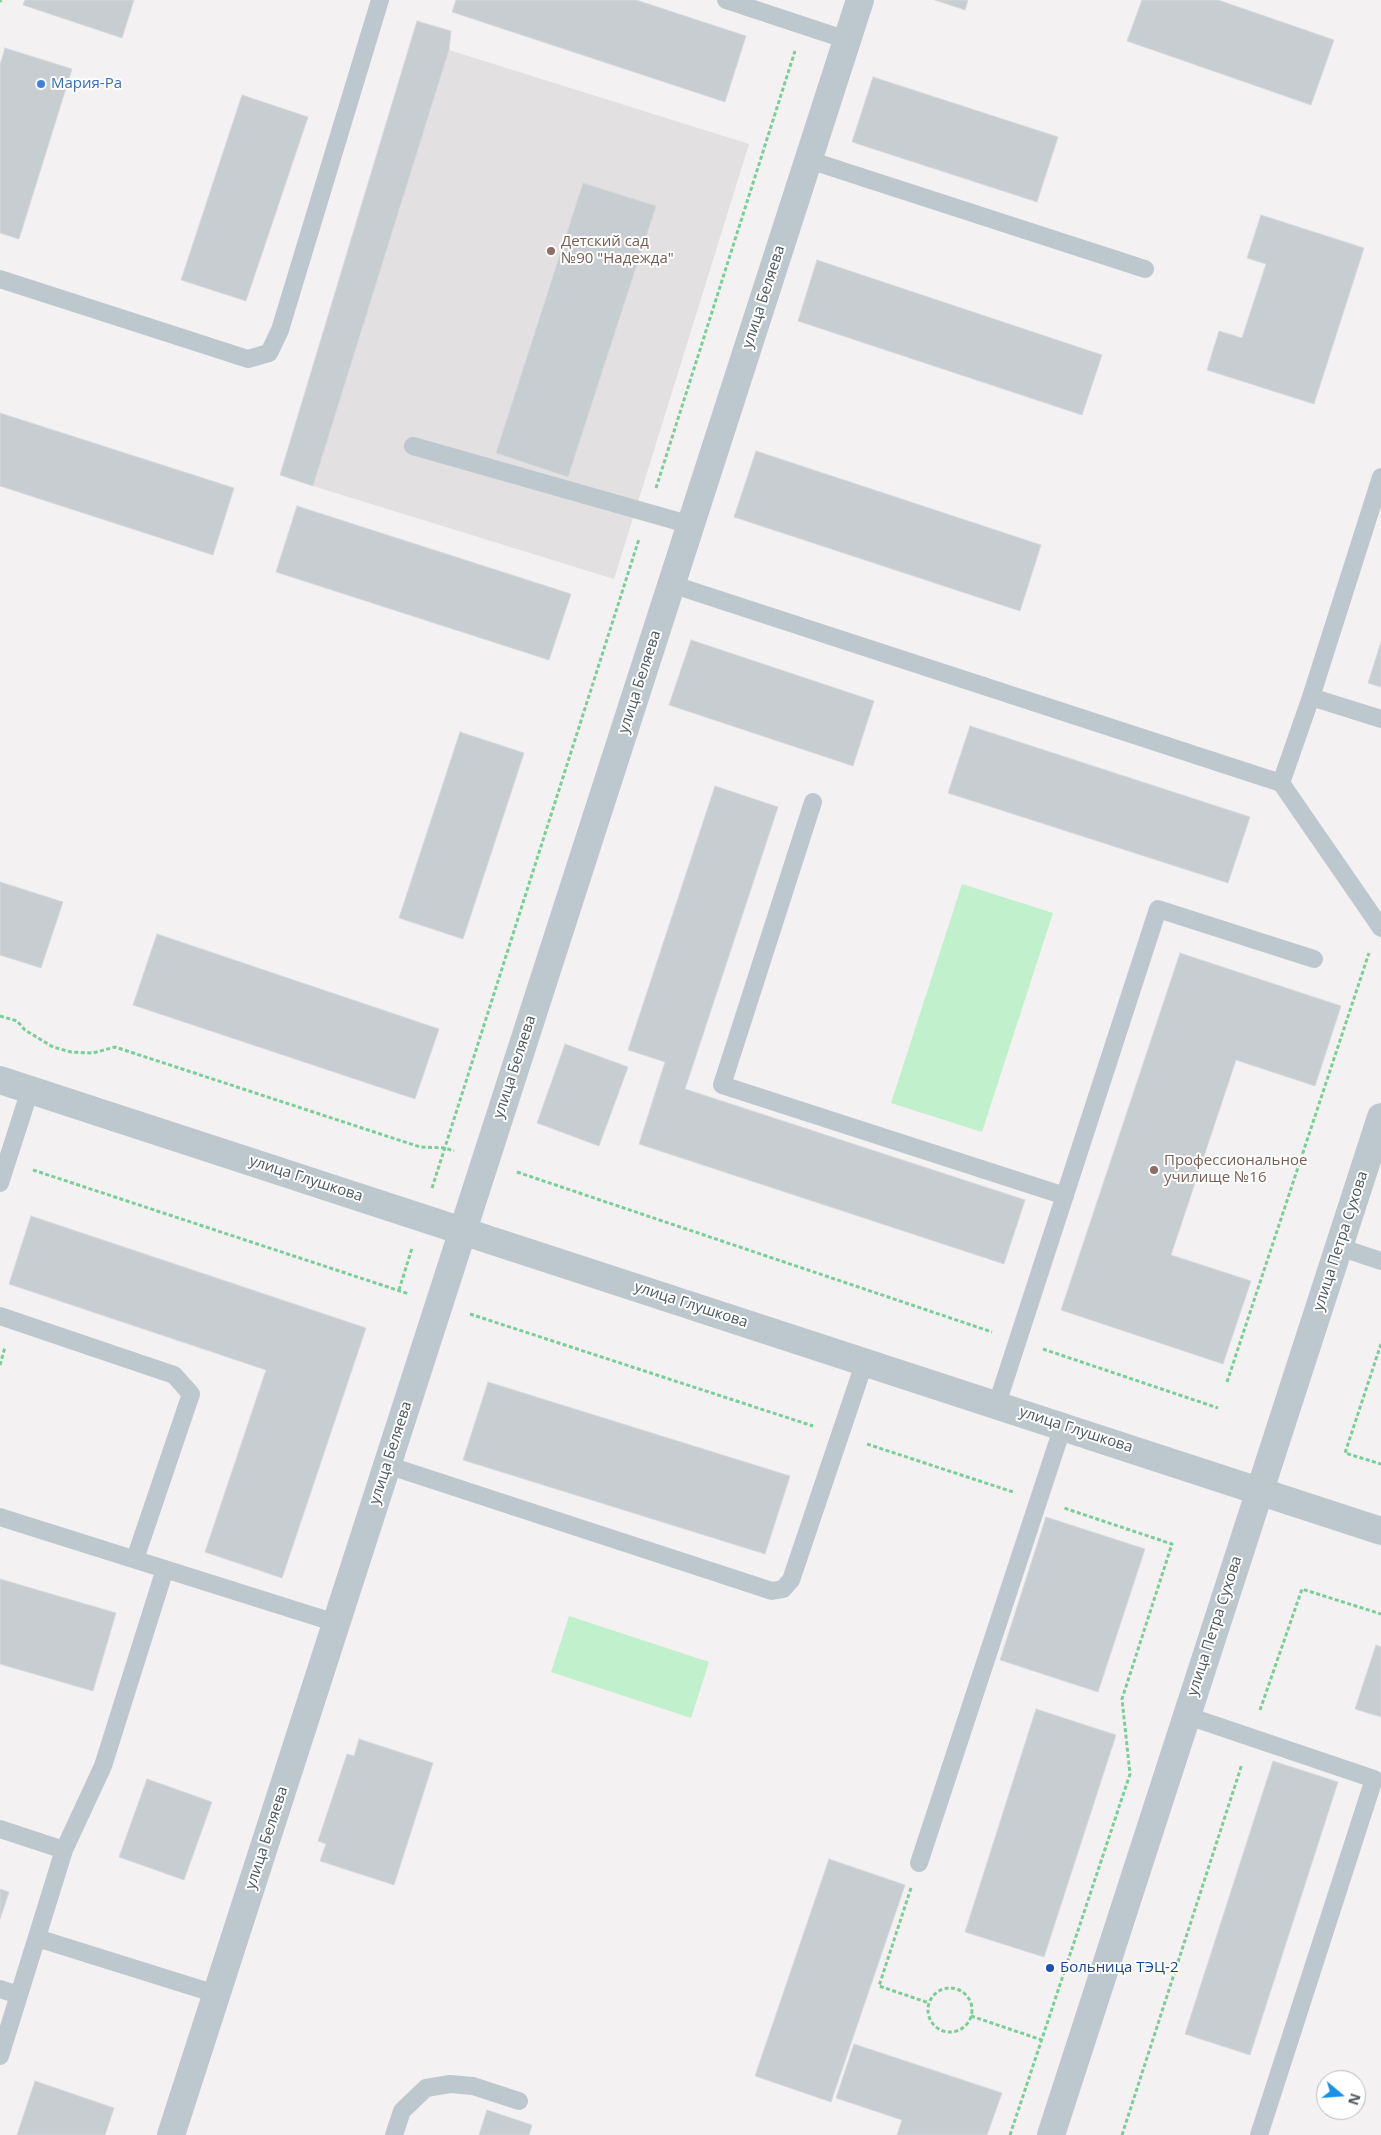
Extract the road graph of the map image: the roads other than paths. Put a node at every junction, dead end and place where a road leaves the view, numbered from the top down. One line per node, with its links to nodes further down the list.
1 (380, 0): 7 (lane)
2 (726, 0): 4 (lane)
3 (860, 0): 4 (street, улица Беляева)
4 (847, 40): 5 (street, улица Беляева)
5 (808, 160): 6 (lane); 10 (street, улица Беляева)
6 (1145, 269)
7 (0, 279)
8 (413, 446): 10 (lane)
9 (1381, 477): 12 (lane)
10 (691, 525): 11 (street, улица Беляева)
11 (671, 584): 14 (lane); 23 (street, улица Беляева)
12 (1311, 697): 13 (lane); 14 (lane)
13 (1381, 719)
14 (1281, 782): 16 (lane)
15 (814, 802): 22 (lane)
16 (1380, 926)
17 (1314, 959): 22 (lane)
18 (0, 1080): 19 (street, улица Глушкова)
19 (30, 1090): 21 (lane); 23 (street, улица Глушкова)
20 (1381, 1116): 24 (street, улица Петра Сухова)
21 (0, 1183)
22 (1065, 1196): 28 (lane)
23 (462, 1230): 27 (street, улица Глушкова); 30 (street, улица Беляева)
24 (1339, 1247): 25 (lane); 31 (street, улица Петра Сухова)
25 (1381, 1261)
26 (0, 1316): 34 (lane)
27 (865, 1361): 28 (street, улица Глушкова); 30 (lane)
28 (998, 1404): 29 (street, улица Глушкова)
29 (1063, 1426): 31 (street, улица Глушкова); 41 (lane)
30 (387, 1465): 36 (street, улица Беляева)
31 (1260, 1490): 33 (street, улица Глушкова); 37 (street, улица Петра Сухова)
32 (0, 1517): 34 (lane)
33 (1381, 1531)
34 (135, 1559): 35 (lane)
35 (165, 1569): 36 (lane); 40 (lane)
36 (336, 1623): 44 (street, улица Беляева)
37 (1186, 1715): 38 (lane); 50 (street, улица Петра Сухова)
38 (1378, 1780): 51 (lane)
39 (0, 1830): 40 (lane)
40 (64, 1850): 42 (lane)
41 (919, 1863)
42 (36, 1938): 44 (lane); 45 (lane)
43 (0, 1989): 45 (lane)
44 (216, 1994): 48 (street, улица Беляева)
45 (18, 1995): 46 (lane)
46 (0, 2056)
47 (519, 2101): 49 (lane)
48 (171, 2135)
49 (394, 2135)
50 (1051, 2135)
51 (1258, 2135)

